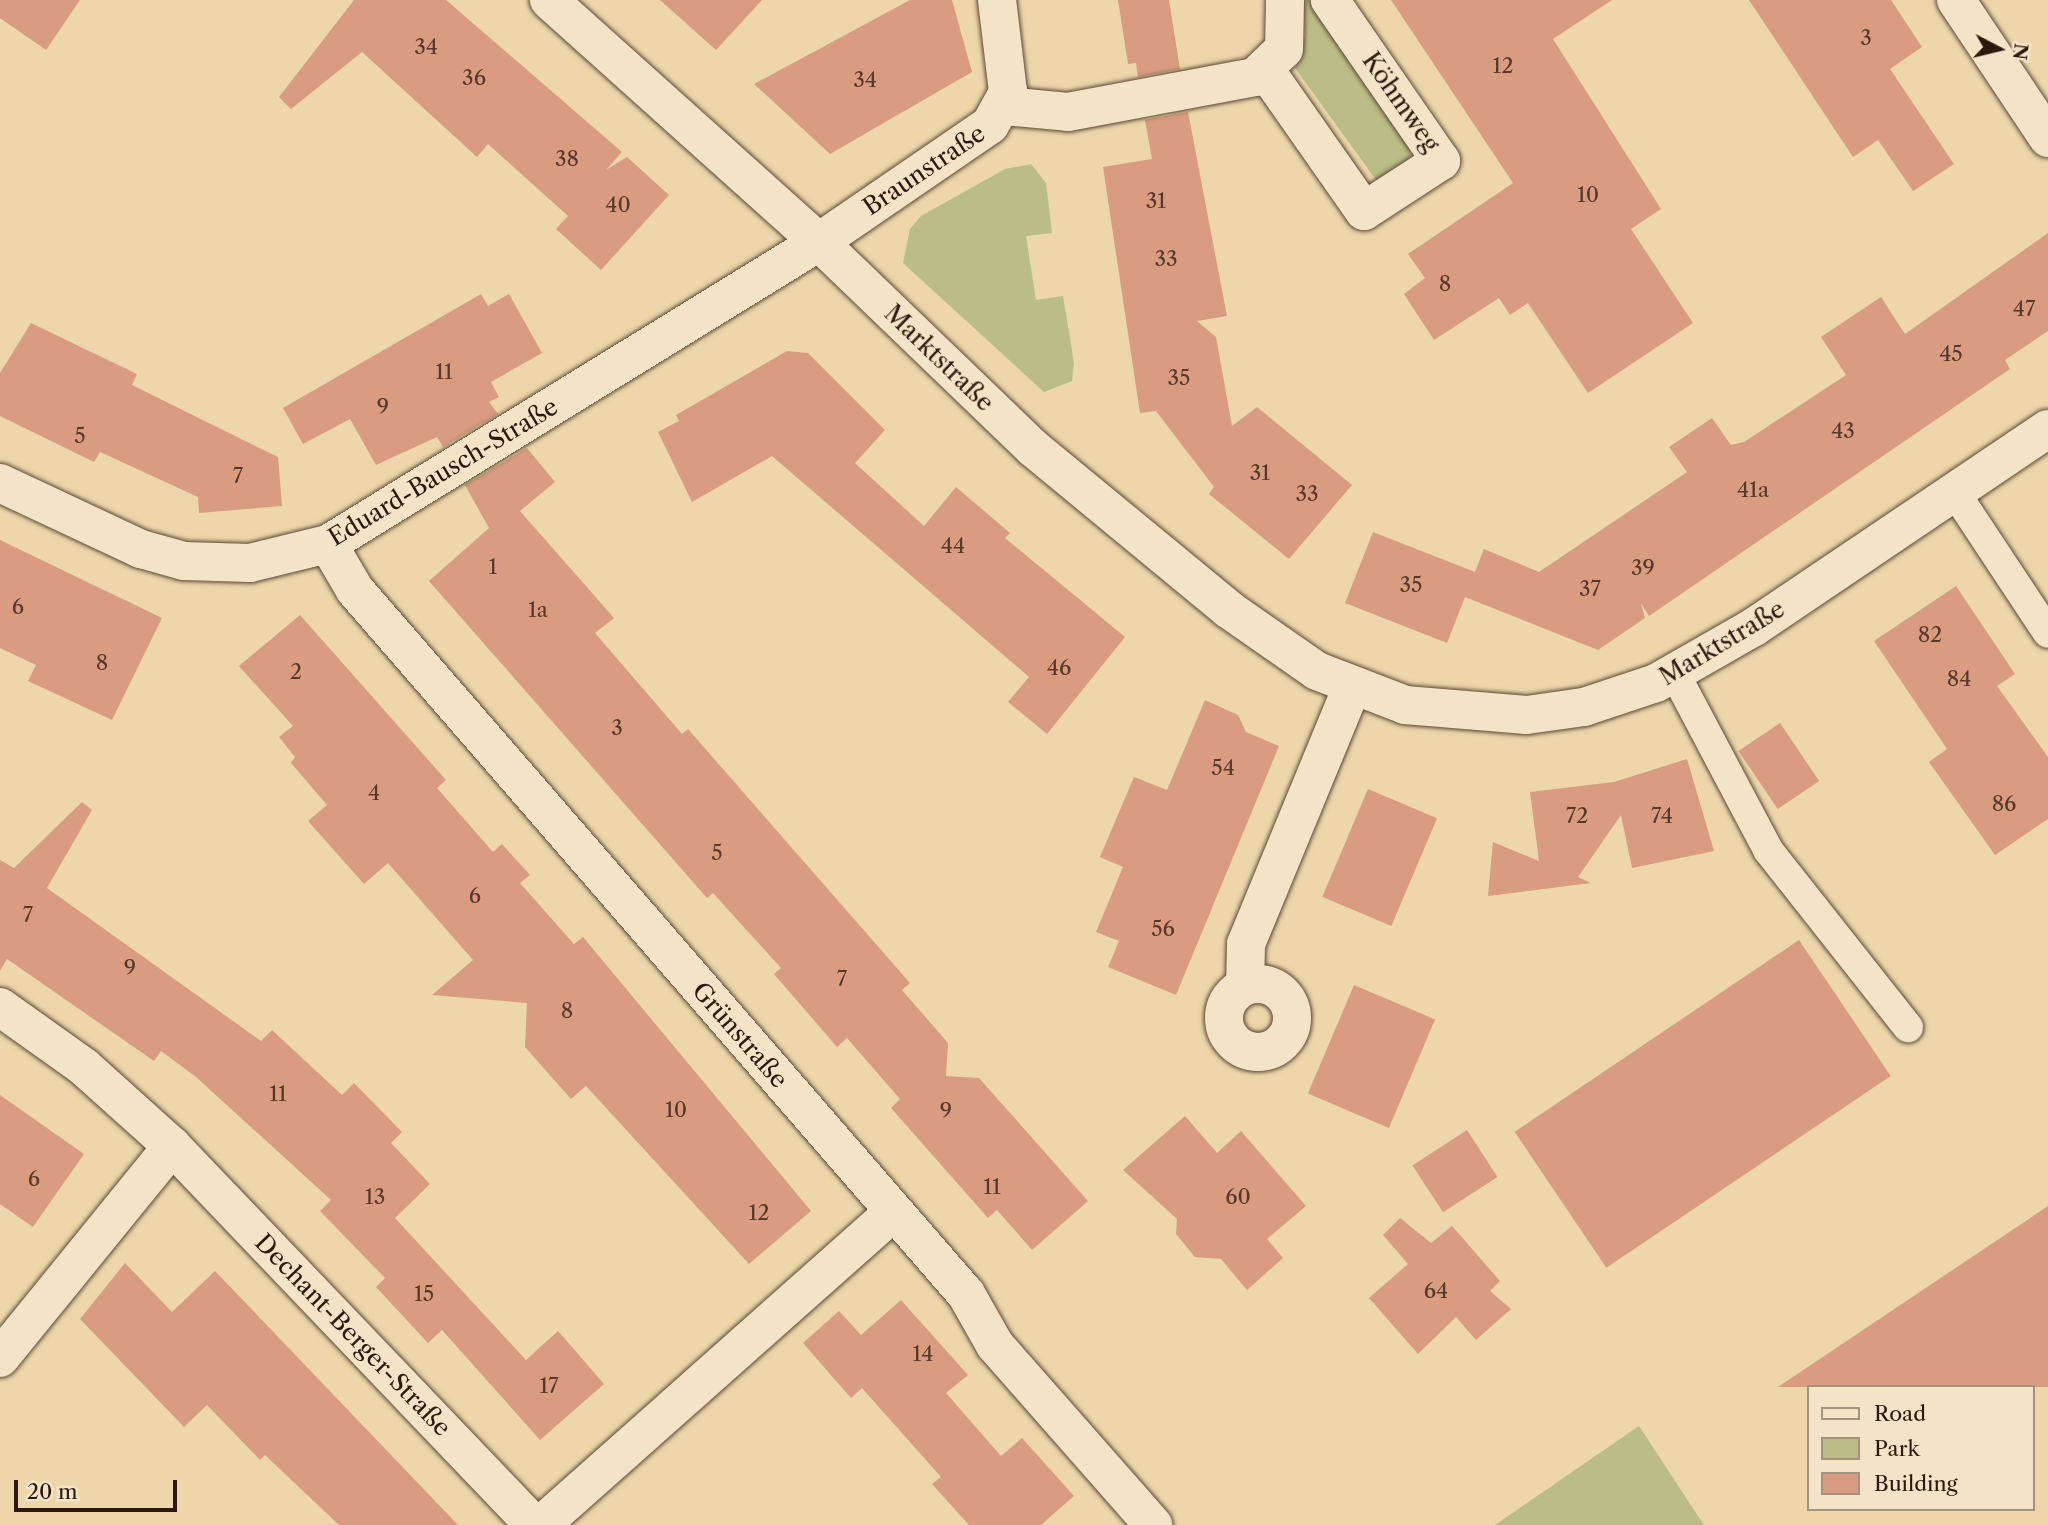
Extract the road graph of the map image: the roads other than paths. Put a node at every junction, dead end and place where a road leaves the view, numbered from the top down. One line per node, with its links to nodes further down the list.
1 (549, 0): 9 (street, Marktstraße)
2 (997, 0): 7 (street, Braunstraße)
3 (1285, 0): 6 (street)
4 (1330, 0): 6 (street, Köhmweg)
5 (1956, 0): 8 (street)
6 (1266, 71): 7 (street)
7 (1005, 106): 9 (street, Braunstraße)
8 (2048, 138)
9 (819, 242): 13 (street, Eduard-Bausch-Straße); 16 (street, Marktstraße)
10 (2048, 429): 12 (street, Marktstraße)
11 (0, 483): 13 (street, Eduard-Bausch-Straße)
12 (1954, 491): 14 (lane); 15 (street, Marktstraße)
13 (328, 544): 21 (street, Grünstraße)
14 (2048, 633)
15 (1675, 674): 16 (street, Marktstraße); 19 (lane)
16 (1352, 687): 17 (street)
17 (1245, 986)
18 (0, 1007): 20 (street, Dechant-Berger-Straße)
19 (1909, 1027)
20 (172, 1146): 22 (street); 23 (street, Dechant-Berger-Straße)
21 (893, 1212): 24 (street); 25 (street, Grünstraße)
22 (0, 1358)
23 (534, 1525)
24 (541, 1525)
25 (1153, 1525)

